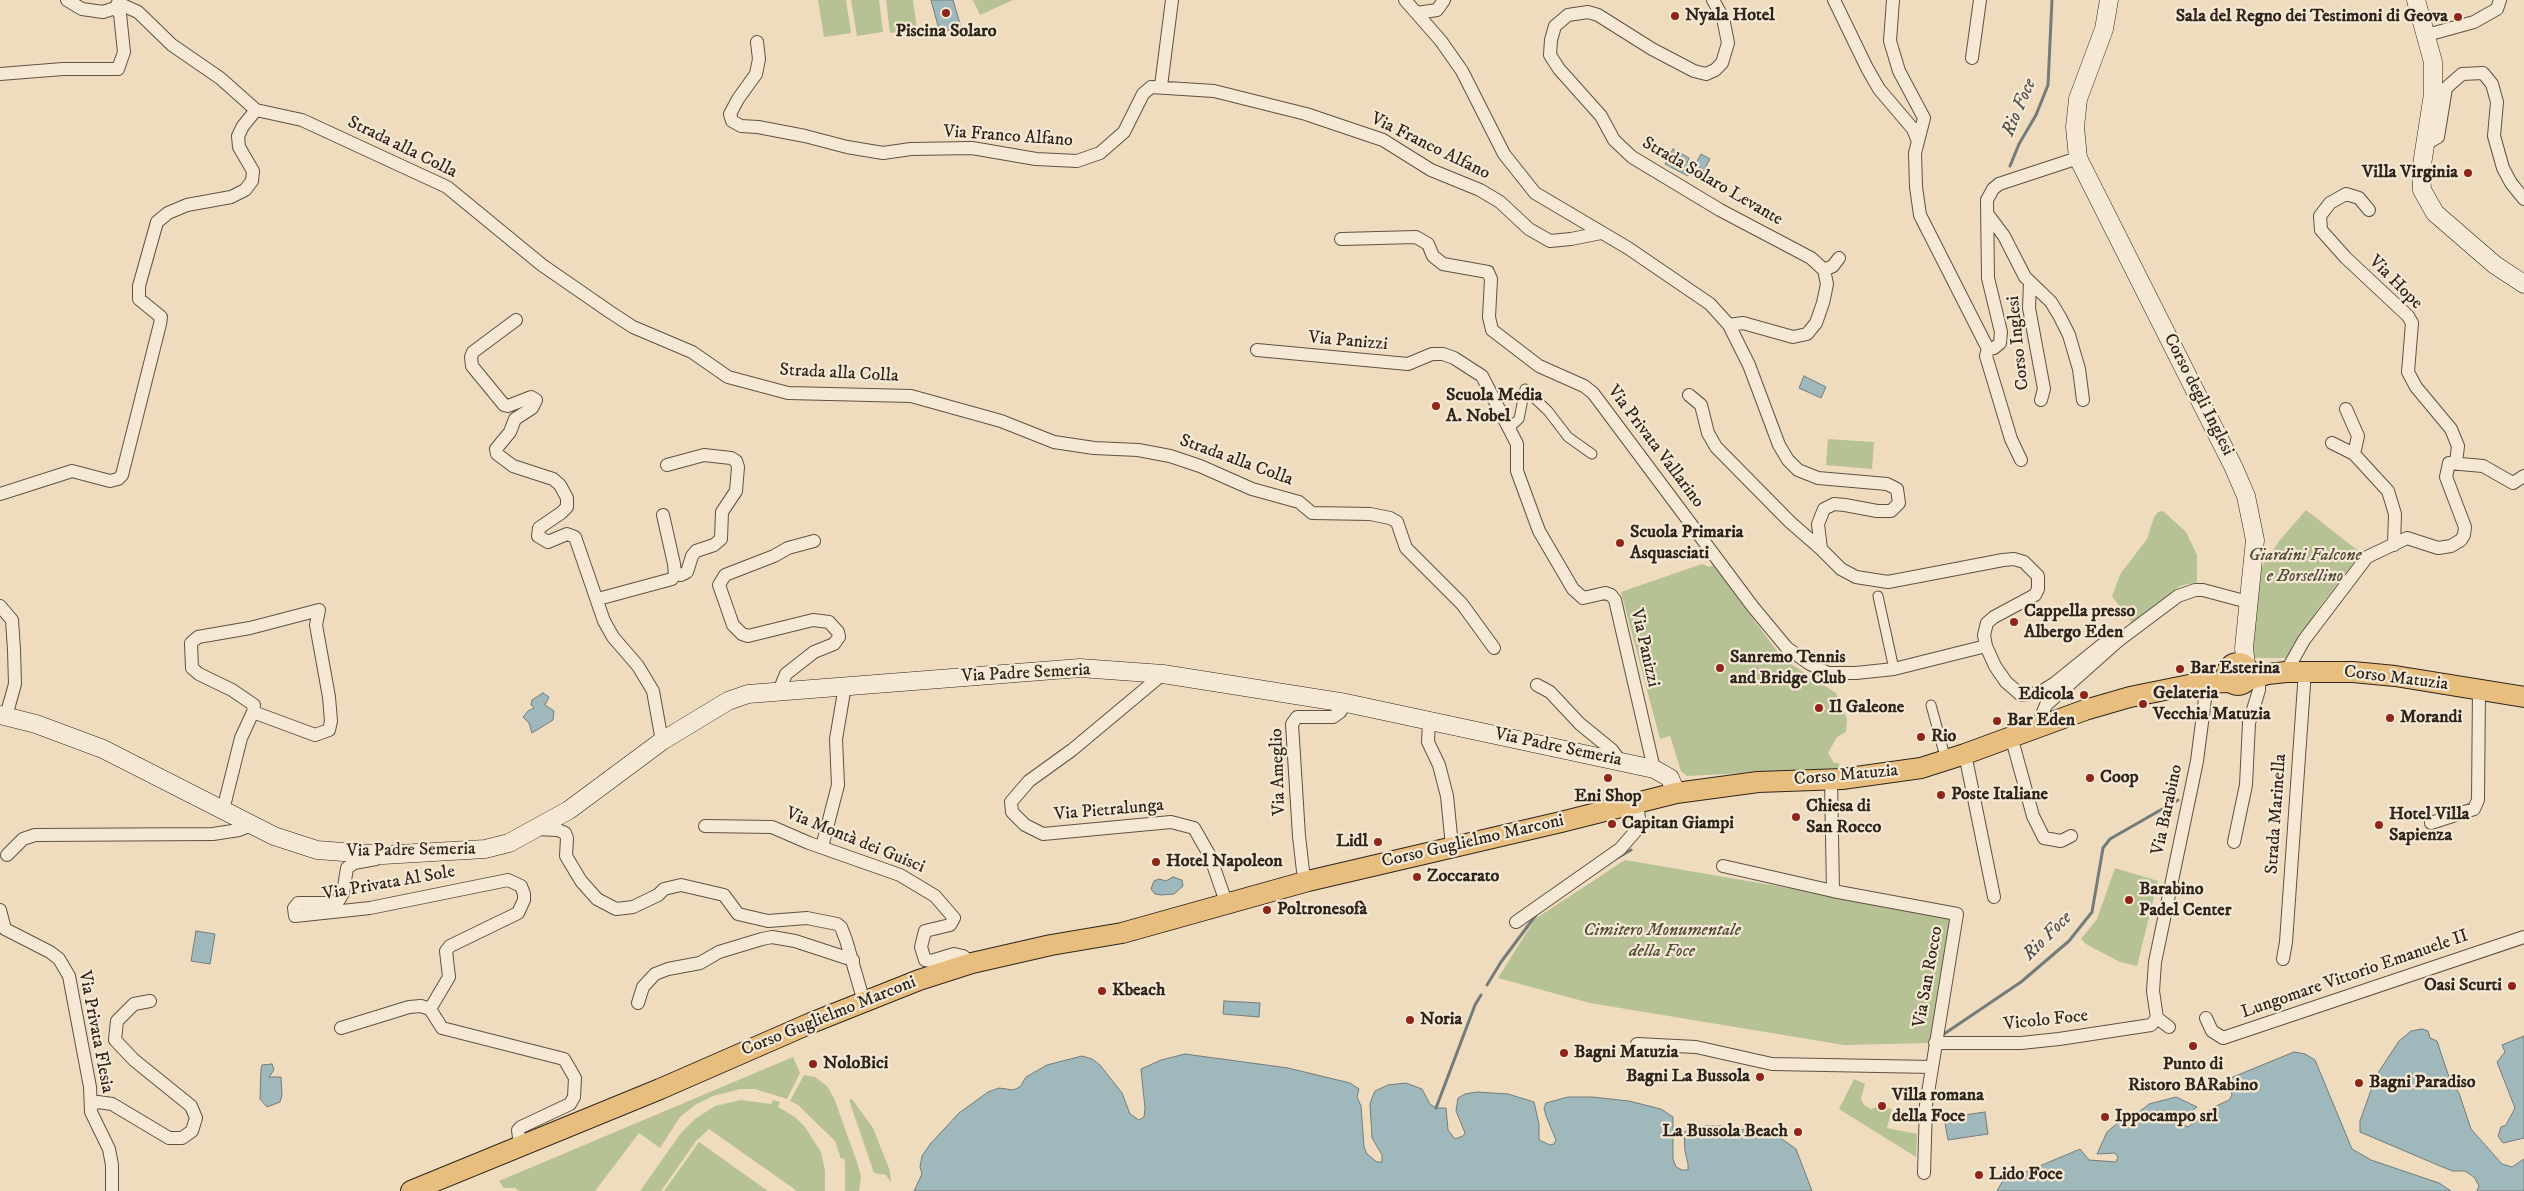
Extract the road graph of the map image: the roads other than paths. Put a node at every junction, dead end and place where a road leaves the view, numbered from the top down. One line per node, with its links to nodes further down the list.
1 (66, 0): 12 (street)
2 (1172, 0): 18 (street)
3 (1405, 0): 13 (street)
4 (1444, 0): 13 (street)
5 (1713, 0): 29 (street, Strada Solaro Levante)
6 (1834, 0): 20 (street)
7 (1893, 0): 20 (street)
8 (1980, 0): 16 (street)
9 (2109, 0): 22 (main road, Corso degli Inglesi)
10 (2416, 0): 14 (main road)
11 (2500, 0): 14 (street)
12 (118, 4): 17 (street); 19 (street, Strada alla Colla)
13 (1417, 12): 26 (street)
14 (2427, 35): 21 (main road)
15 (757, 42): 18 (street, Via Franco Alfano)
16 (1972, 58)
17 (0, 74)
18 (1161, 86): 26 (street, Via Franco Alfano)
19 (256, 110): 48 (street); 60 (street, Strada alla Colla)
20 (1917, 139): 34 (street)
21 (2424, 145): 23 (street); 31 (main road)
22 (2078, 158): 25 (street); 56 (main road, Corso degli Inglesi)
23 (2524, 198)
24 (2369, 210): 45 (street, Via Hope)
25 (1989, 216): 30 (street); 34 (street)
26 (1601, 233): 33 (street)
27 (1341, 239): 61 (street, Via Privata Vallarino)
28 (1839, 258): 29 (street)
29 (1824, 270): 33 (street)
30 (2030, 282): 37 (street, Corso Inglesi); 38 (street)
31 (2524, 284)
32 (516, 320): 55 (street)
33 (1729, 325): 52 (street)
34 (1988, 349): 44 (street)
35 (1257, 350): 40 (street, Via Panizzi)
36 (1689, 395): 52 (street)
37 (2041, 400)
38 (2083, 400)
39 (2346, 409): 43 (street)
40 (1508, 429): 42 (street); 80 (street, Via Panizzi)
41 (2332, 443): 43 (street)
42 (1592, 454)
43 (2354, 454): 51 (street)
44 (2021, 460)
45 (2456, 463): 47 (street); 51 (street, Via Hope)
46 (667, 465): 53 (street)
47 (2524, 476)
48 (0, 494)
49 (663, 515): 53 (street)
50 (814, 541): 68 (street)
51 (2394, 545): 62 (street, Via Hope)
52 (1822, 549): 59 (street)
53 (675, 574): 55 (street)
54 (1878, 596): 61 (street)
55 (598, 599): 77 (street)
56 (2248, 602): 58 (street); 62 (main road, Corso degli Inglesi)
57 (0, 606): 73 (street, Via Padre Semeria)
58 (2118, 641): 59 (street); 75 (street)
59 (1986, 646): 61 (street, Via Privata Vallarino)
60 (1494, 648)
61 (1894, 669)
62 (2254, 670): 64 (main road, Corso Matuzia); 67 (main road, Corso Matuzia); 90 (street); 105 (street, Strada Marinella)
63 (1163, 674): 66 (main road, Via Padre Semeria); 70 (main road, Via Padre Semeria); 99 (street, Via Pietralunga)
64 (2202, 682): 75 (main road, Corso Matuzia); 111 (street, Via Barabino)
65 (1537, 685): 79 (street)
66 (845, 686): 68 (main road, Via Padre Semeria); 92 (street)
67 (2479, 689): 69 (main road, Corso Matuzia); 85 (street)
68 (779, 691): 77 (main road, Via Padre Semeria)
69 (2524, 697)
70 (1346, 704): 74 (main road, Via Padre Semeria); 96 (street, Via Ameglio)
71 (1931, 705): 78 (street)
72 (254, 712): 72 (street); 84 (street)
73 (3, 716): 84 (main road, Via Padre Semeria)
74 (1429, 722): 79 (main road, Via Padre Semeria); 91 (street)
75 (2042, 725): 76 (main road, Corso Matuzia)
76 (2011, 736): 78 (main road, Corso Matuzia); 89 (street)
77 (662, 741): 88 (main road, Via Padre Semeria)
78 (1956, 757): 81 (main road, Corso Matuzia); 98 (street)
79 (1621, 762): 80 (main road, Via Padre Semeria)
80 (1654, 769): 82 (main road, Via Padre Semeria)
81 (1831, 780): 82 (main road, Corso Matuzia); 97 (street)
82 (1676, 793): 83 (main road, Corso Guglielmo Marconi)
83 (1638, 803): 91 (main road, Corso Guglielmo Marconi); 101 (street)
84 (223, 810): 86 (main road, Via Padre Semeria)
85 (2431, 824)
86 (252, 825): 93 (street); 94 (main road, Via Padre Semeria)
87 (705, 826): 92 (street, Via Montà dei Guisci)
88 (536, 829): 94 (main road, Via Padre Semeria); 104 (street)
89 (2071, 836)
90 (2234, 842)
91 (1452, 846): 96 (main road, Corso Guglielmo Marconi)
92 (822, 847): 106 (street, Via Montà dei Guisci)
93 (7, 855)
94 (383, 855): 110 (street, Via Privata Al Sole)
95 (1723, 866): 97 (street, Via San Rocco)
96 (1308, 881): 99 (main road, Corso Guglielmo Marconi)
97 (1833, 891): 116 (street, Via San Rocco)
98 (1994, 897)
99 (1226, 902): 106 (main road, Corso Guglielmo Marconi)
100 (0, 910): 102 (street, Via Privata Flesia)
101 (1516, 922)
102 (2, 924): 118 (street, Via Privata Flesia)
103 (2524, 937): 112 (street, Lungomare Vittorio Emanuele II)
104 (853, 960): 108 (street); 109 (street)
105 (2283, 960)
106 (972, 963): 108 (main road, Corso Guglielmo Marconi)
107 (150, 1001): 118 (street)
108 (864, 1002): 119 (main road, Corso Guglielmo Marconi)
109 (638, 1003)
110 (430, 1009): 114 (street); 119 (street)
111 (2156, 1018): 113 (street); 116 (street, Vicolo Foce)
112 (2206, 1018)
113 (2169, 1027)
114 (340, 1028)
115 (1636, 1044): 117 (street)
116 (1935, 1044): 117 (street, Via San Rocco)
117 (1932, 1068): 120 (street, Via San Rocco)
118 (92, 1105): 121 (street, Via Privata Flesia)
119 (520, 1145): 122 (main road, Corso Guglielmo Marconi)
120 (1924, 1173)
121 (112, 1191)
122 (412, 1191)

